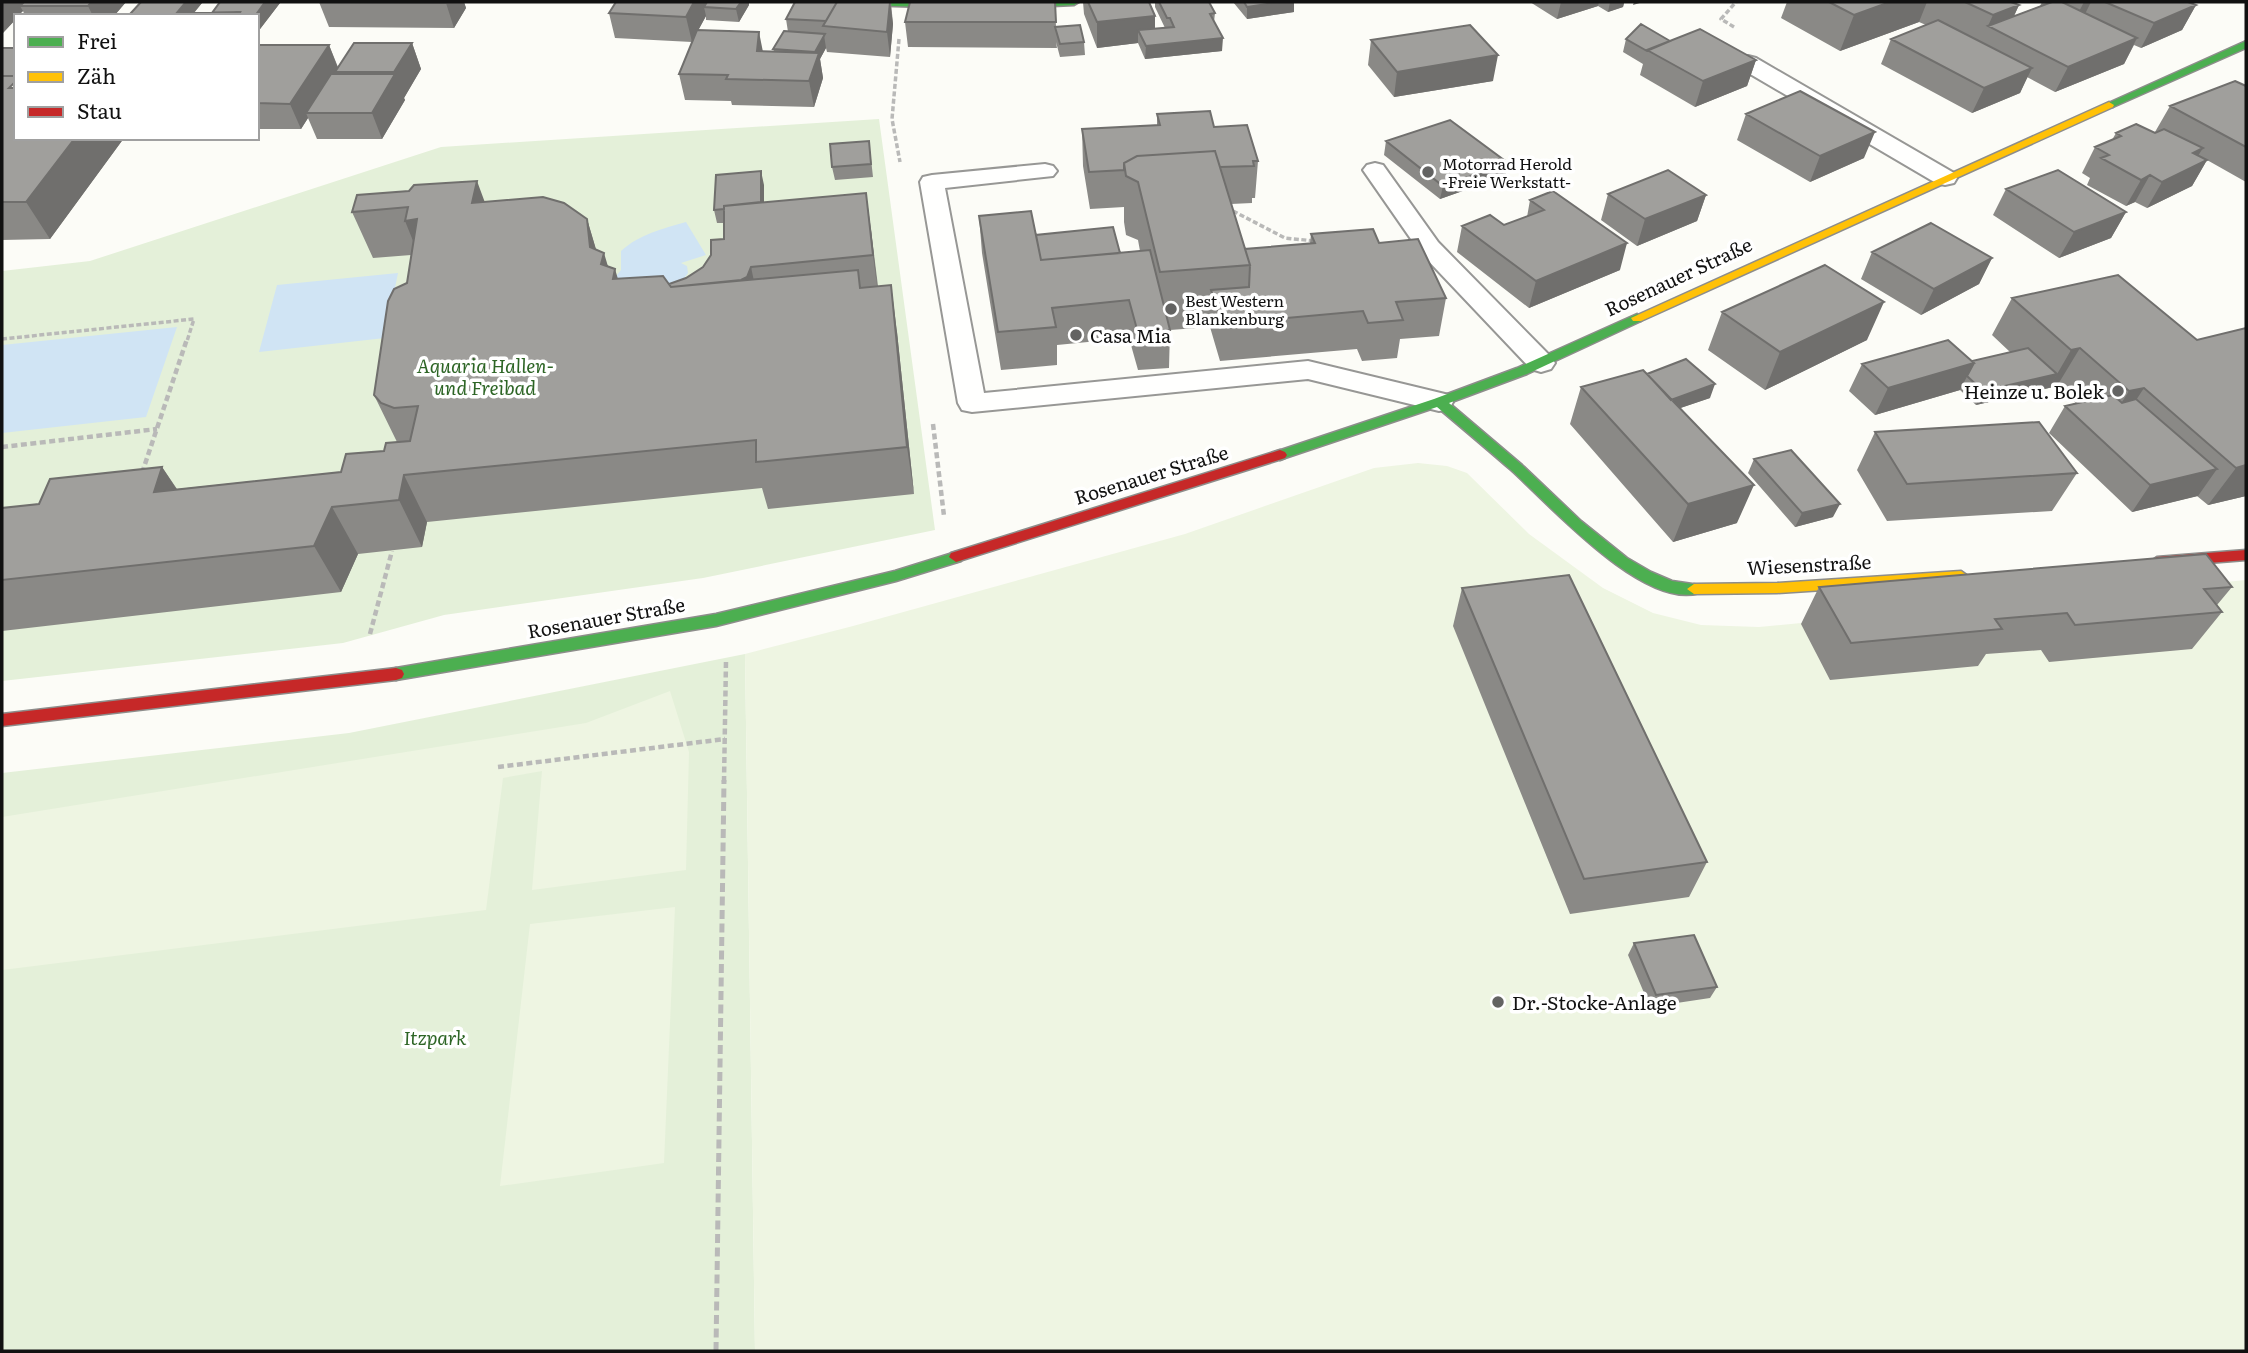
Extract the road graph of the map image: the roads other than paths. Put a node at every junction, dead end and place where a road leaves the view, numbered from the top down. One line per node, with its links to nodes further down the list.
1 (864, 2): 2 (street)
2 (1074, 2)
3 (2246, 44): 7 (street, Rosenauer Straße)
4 (1748, 64): 7 (lane)
5 (1375, 170): 8 (lane)
6 (1045, 171): 9 (lane)
7 (1945, 178): 8 (street, Rosenauer Straße)
8 (1541, 363): 9 (street, Rosenauer Straße)
9 (1439, 402): 12 (street, Wiesenstraße); 13 (street, Rosenauer Straße)
10 (2246, 555): 11 (street)
11 (2140, 564)
12 (1973, 575)
13 (2, 720)

